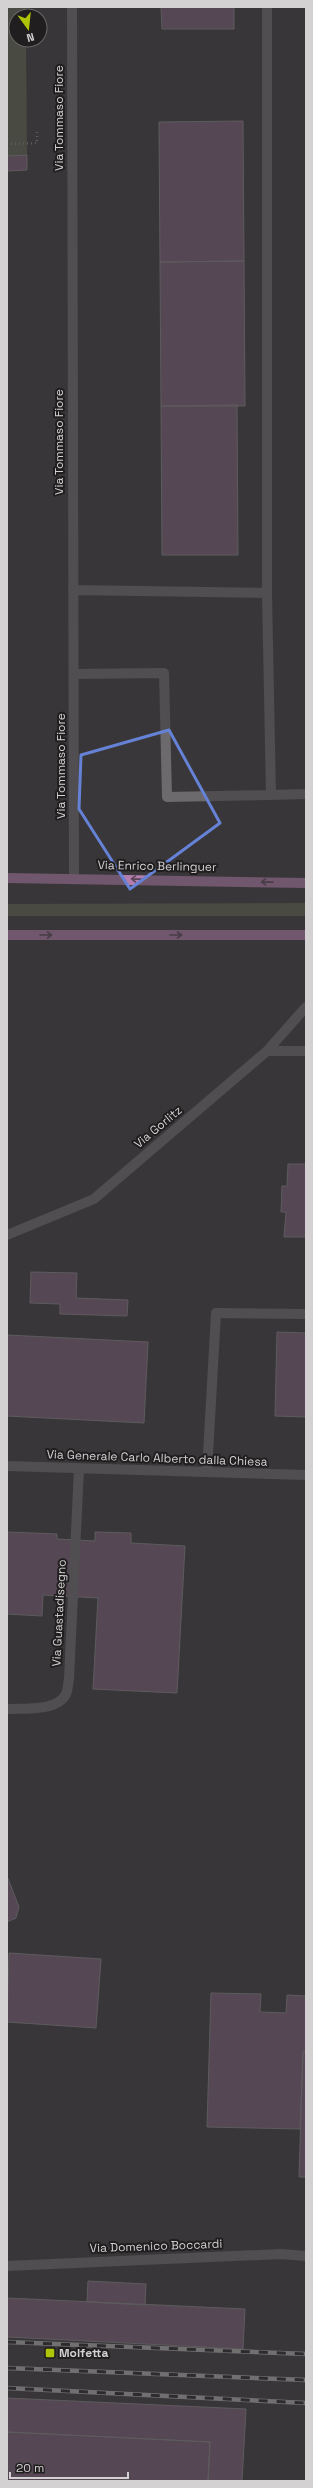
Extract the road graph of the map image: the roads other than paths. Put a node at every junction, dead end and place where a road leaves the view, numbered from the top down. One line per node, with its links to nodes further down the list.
1 (72, 7): 3 (street, Via Tommaso Fiore)
2 (267, 7): 4 (street)
3 (73, 590): 4 (street); 5 (street, Via Tommaso Fiore)
4 (267, 593): 7 (street)
5 (74, 674): 7 (street); 8 (street, Via Tommaso Fiore)
6 (306, 794): 7 (street)
7 (271, 795)
8 (74, 877): 9 (main road, Via Enrico Berlinguer); 10 (main road, Via Enrico Berlinguer, one-way to 8)
9 (7, 878)
10 (306, 882)
11 (7, 935): 12 (main road, one-way to 12)
12 (306, 935)
13 (306, 1007): 14 (street, Via Gorlitz)
14 (267, 1051): 15 (street); 16 (street, Via Gorlitz)
15 (306, 1052)
16 (7, 1235)
17 (306, 1314): 20 (street)
18 (7, 1466): 19 (street, Via Generale Carlo Alberto dalla Chiesa)
19 (79, 1469): 20 (street, Via Generale Carlo Alberto dalla Chiesa); 22 (street, Via Guastadisegno)
20 (207, 1472): 21 (street, Via Generale Carlo Alberto dalla Chiesa)
21 (306, 1475)
22 (7, 1709)
23 (306, 2256): 24 (street, Via Domenico Boccardi)
24 (7, 2266)

